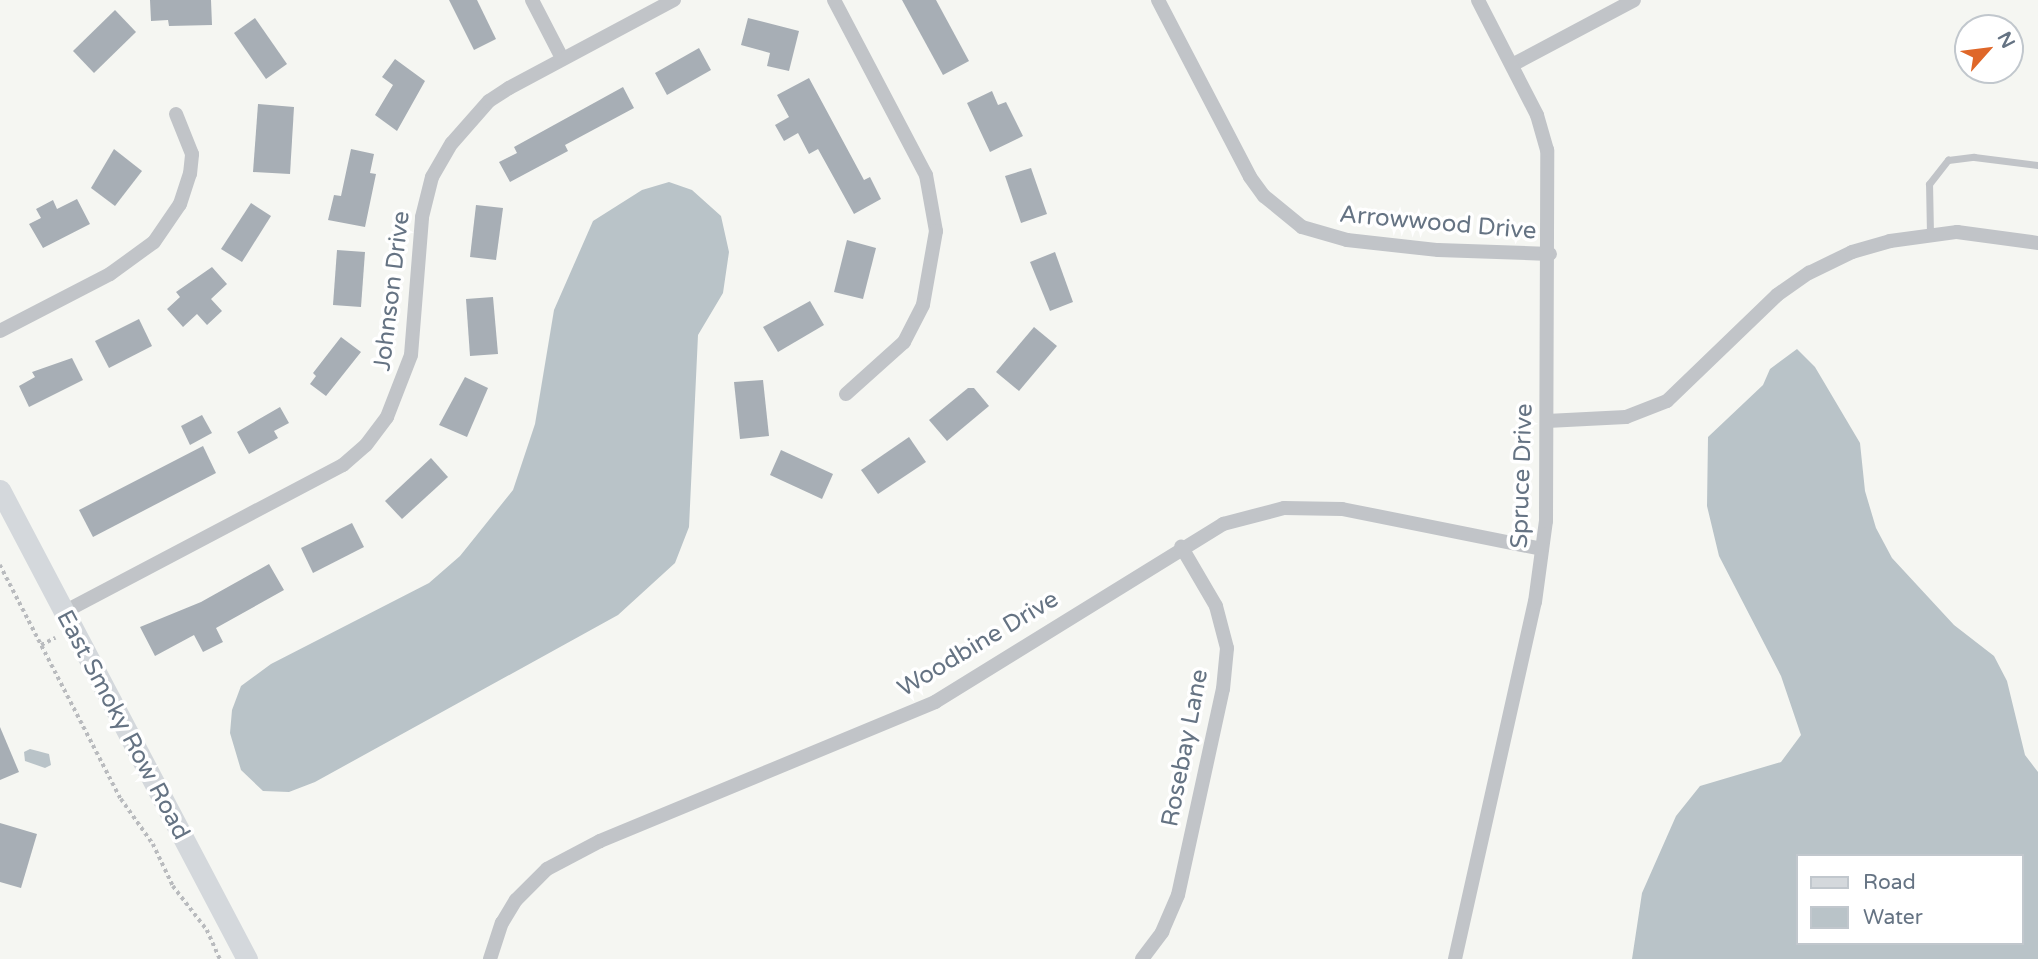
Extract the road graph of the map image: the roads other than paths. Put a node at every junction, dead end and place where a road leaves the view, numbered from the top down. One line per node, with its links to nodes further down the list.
1 (532, 0): 7 (street)
2 (674, 0): 7 (street, Johnson Drive)
3 (834, 0): 15 (street)
4 (1158, 0): 13 (street, Arrowwood Drive)
5 (1478, 0): 8 (street, Spruce Drive)
6 (1633, 0): 8 (street)
7 (562, 58): 20 (street, Johnson Drive)
8 (1512, 65): 13 (street, Spruce Drive)
9 (176, 114): 14 (street)
10 (2038, 165): 11 (lane)
11 (1930, 233): 12 (street); 16 (street)
12 (2038, 243)
13 (1550, 254): 16 (street, Spruce Drive)
14 (0, 331)
15 (846, 394)
16 (1547, 421): 19 (street, Spruce Drive)
17 (0, 490): 20 (street, East Smoky Row Road)
18 (1181, 546): 19 (street, Woodbine Drive); 22 (street, Woodbine Drive); 23 (street, Rosebay Lane)
19 (1542, 549): 24 (street, Spruce Drive)
20 (64, 622): 21 (street, East Smoky Row Road)
21 (247, 959)
22 (490, 959)
23 (1142, 959)
24 (1455, 959)

